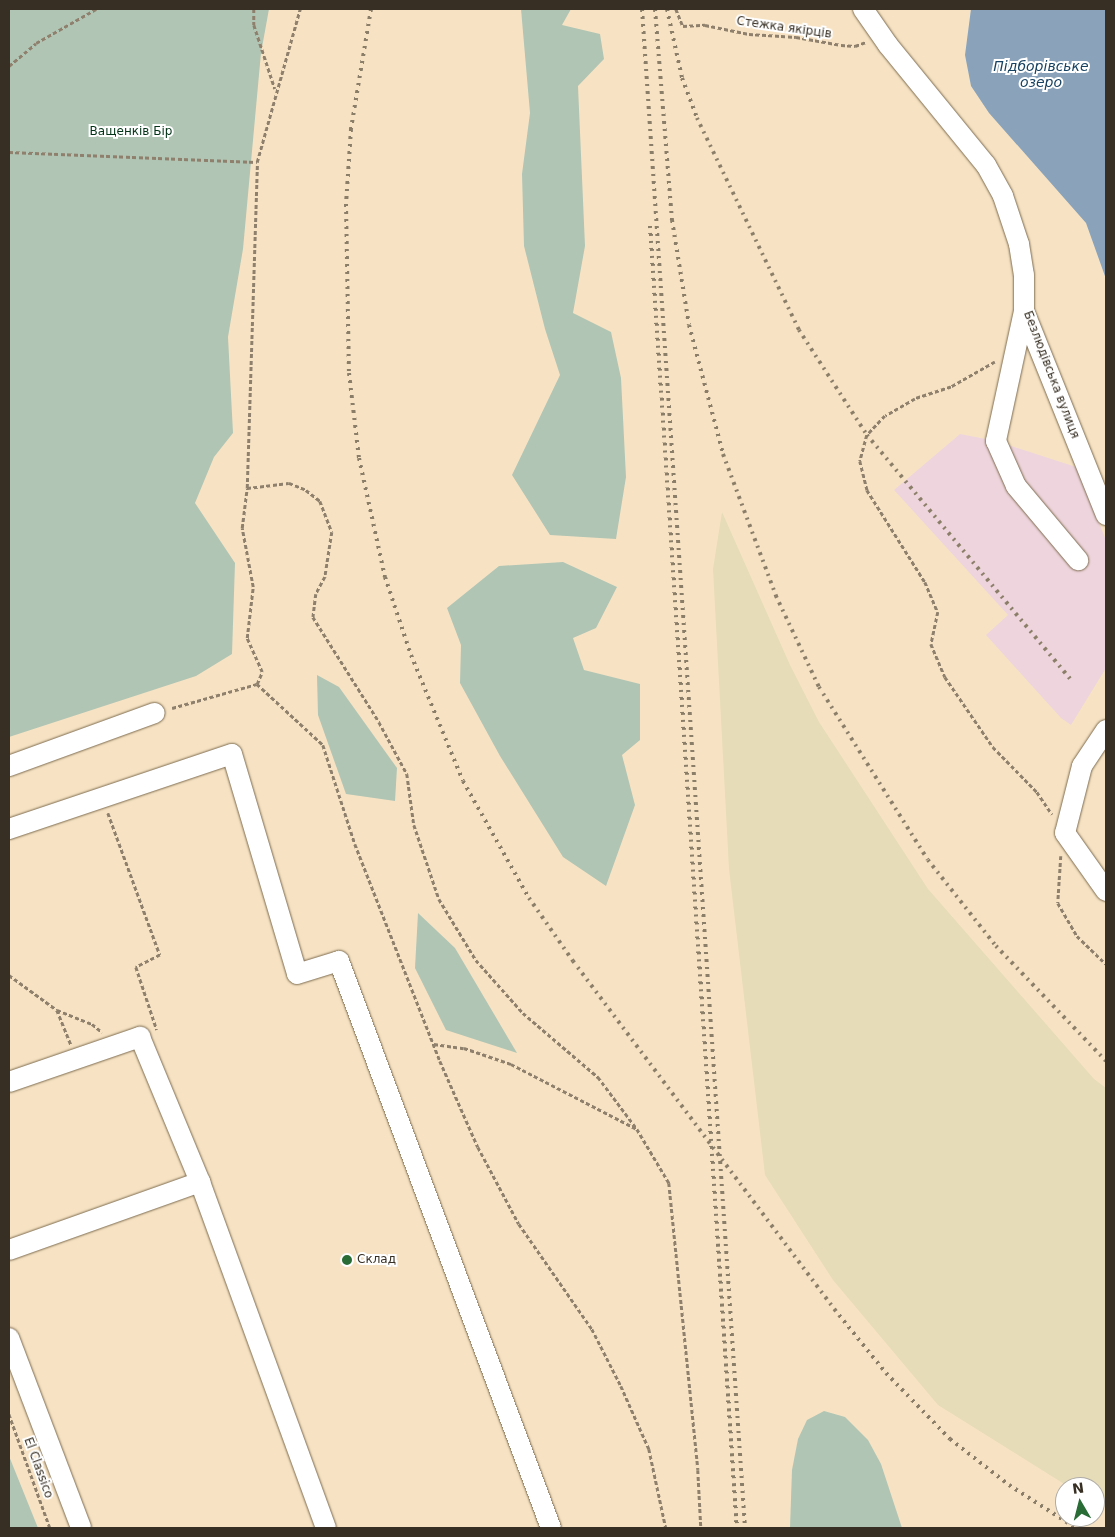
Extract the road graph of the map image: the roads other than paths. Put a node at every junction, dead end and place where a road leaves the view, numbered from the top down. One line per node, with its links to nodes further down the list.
1 (863, 9): 2 (street, Безлюдівська вулиця)
2 (1024, 311): 3 (street, Безлюдівська вулиця); 4 (street)
3 (1106, 515)
4 (1078, 560)
5 (155, 713): 7 (street)
6 (1106, 730): 9 (street)
7 (9, 766)
8 (9, 829): 16 (street)
9 (1106, 891)
10 (9, 1082): 11 (street)
11 (200, 1182): 12 (street); 15 (street)
12 (9, 1250)
13 (9, 1338): 14 (street)
14 (81, 1528)
15 (326, 1528)
16 (551, 1528)

